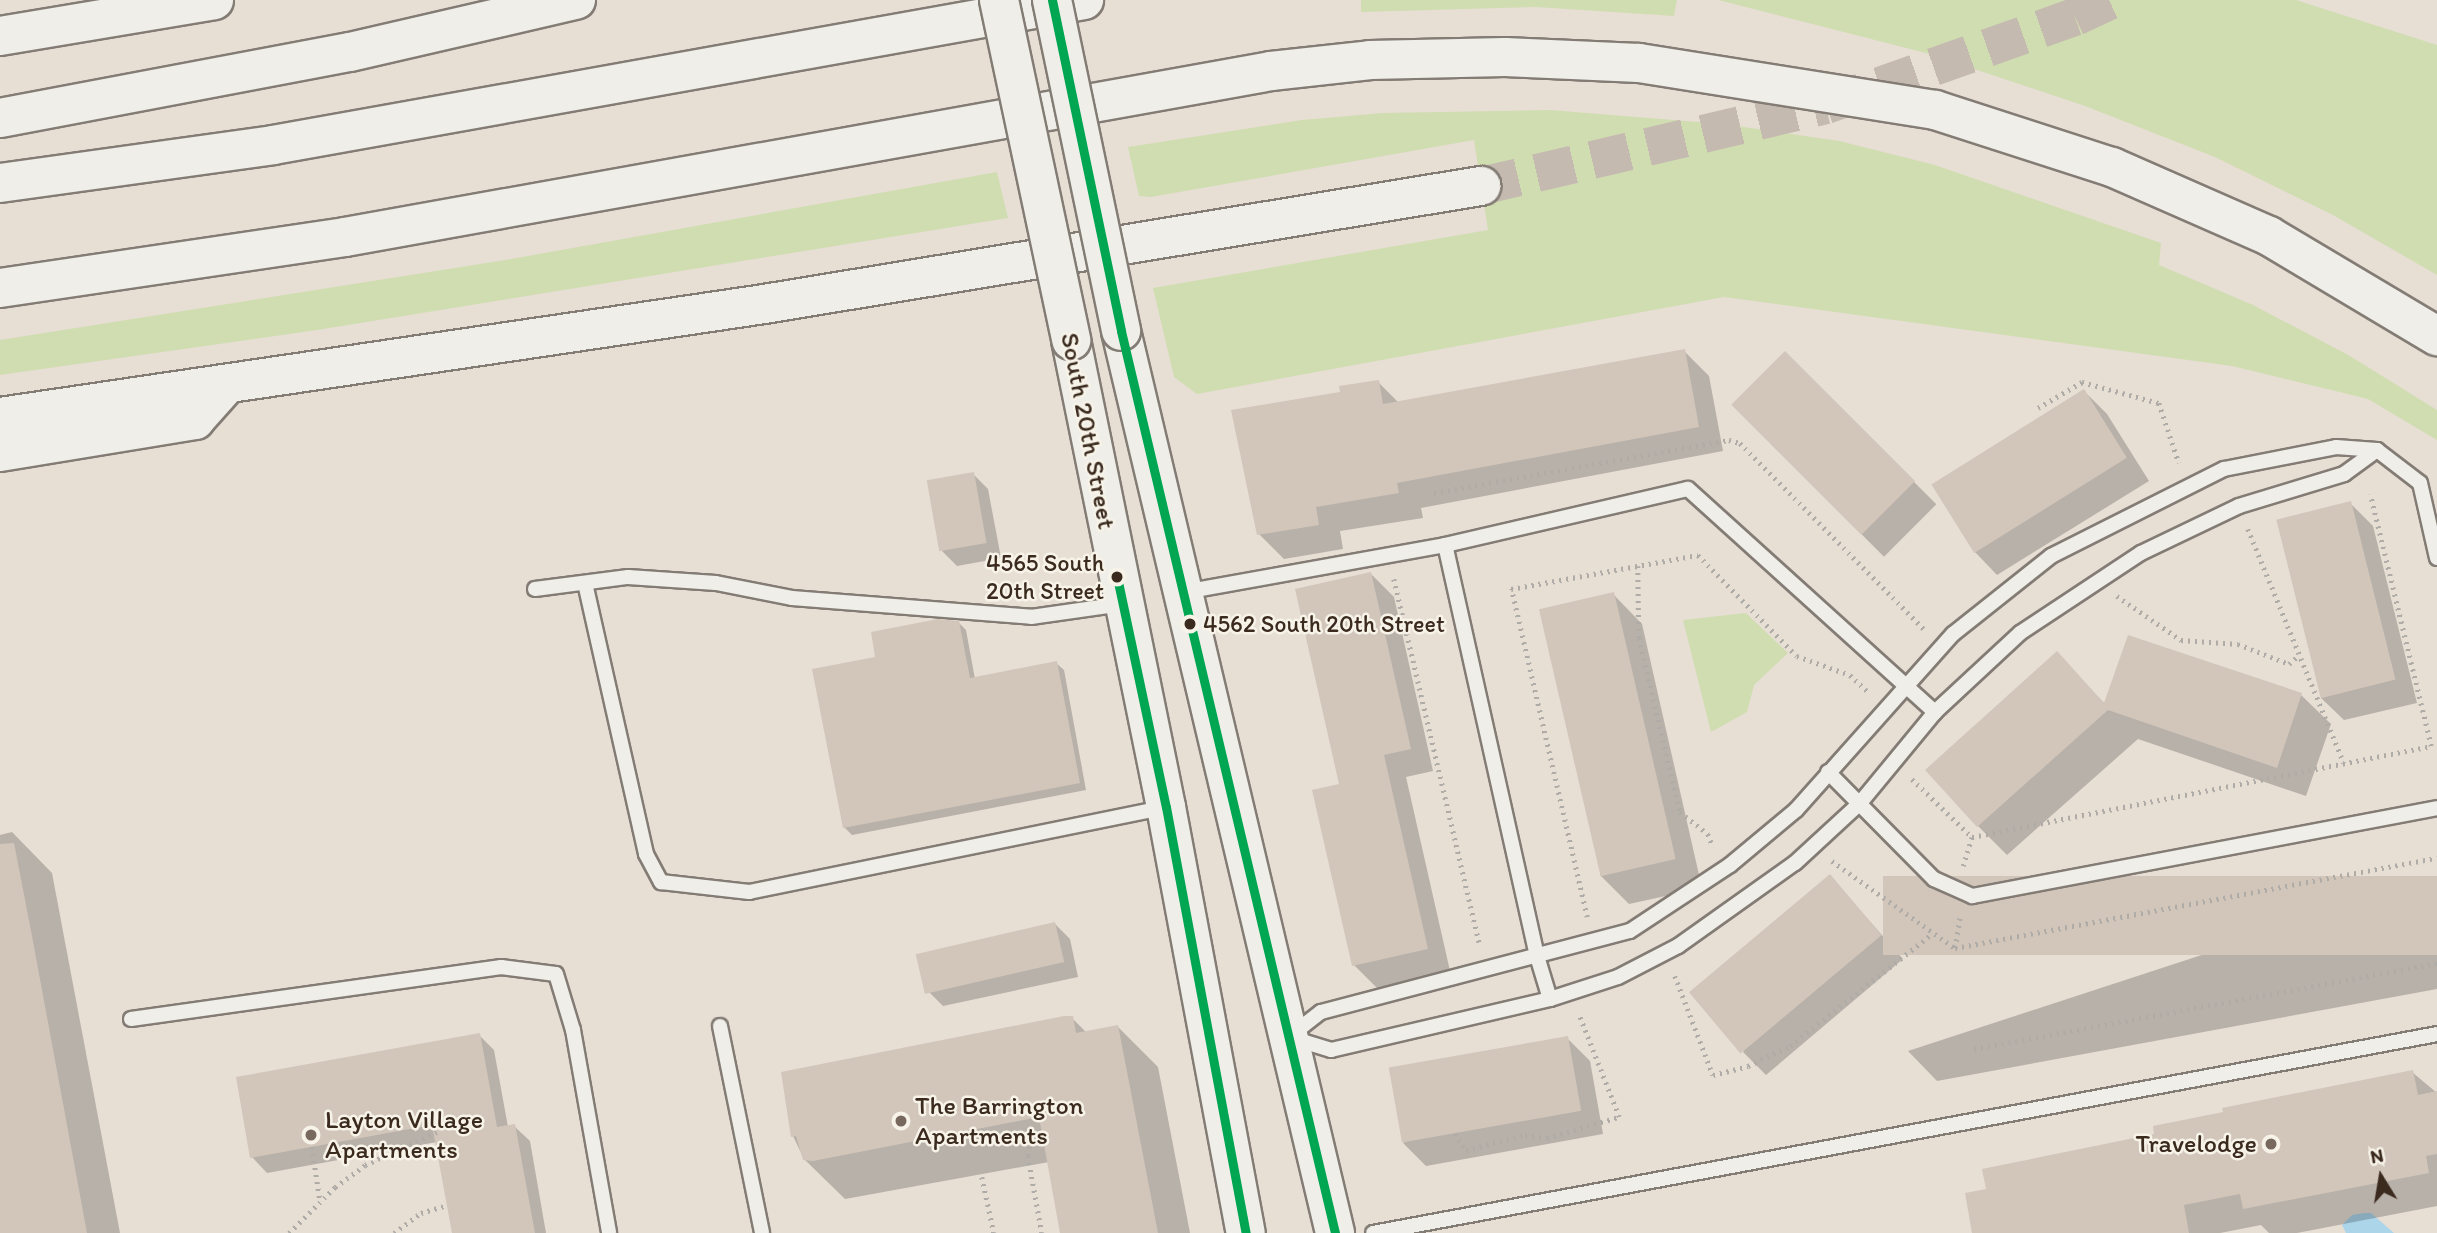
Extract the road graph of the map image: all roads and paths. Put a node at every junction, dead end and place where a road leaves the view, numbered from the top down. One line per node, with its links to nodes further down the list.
1 (214, 0): 6 (main road)
2 (576, 0): 7 (main road)
3 (999, 0): 29 (main road, South 20th Street, bridge)
4 (1052, 0): 28 (main road, South 20th Street, bridge)
5 (1084, 0): 8 (main road)
6 (0, 36)
7 (0, 118)
8 (0, 183)
9 (1481, 186): 12 (main road)
10 (0, 288): 11 (main road)
11 (2437, 336)
12 (227, 384): 14 (main road); 16 (main road)
13 (2038, 408): 17 (path)
14 (0, 417)
15 (2377, 450): 20 (lane); 23 (lane); 34 (lane)
16 (0, 452)
17 (2168, 470)
18 (1434, 493): 31 (path)
19 (2370, 494): 36 (path)
20 (2239, 506): 32 (path); 35 (lane)
21 (1445, 545): 22 (lane); 33 (lane); 48 (lane)
22 (1388, 555): 28 (lane); 47 (path)
23 (2437, 558)
24 (1638, 566): 33 (path); 42 (path); 45 (path)
25 (585, 583): 26 (lane); 29 (lane); 40 (lane)
26 (535, 589)
27 (2107, 590): 32 (path)
28 (1182, 592): 29 (main road); 56 (main road, South 20th Street)
29 (1122, 604): 40 (main road, South 20th Street)
30 (1933, 624): 31 (path)
31 (1926, 631): 33 (path)
32 (2299, 655): 36 (path)
33 (1891, 672): 34 (lane)
34 (1907, 687): 35 (lane); 38 (lane)
35 (1935, 712): 39 (lane)
36 (2344, 763): 37 (path)
37 (1902, 769)
38 (1828, 772): 39 (lane); 48 (lane)
39 (1860, 803): 41 (lane); 51 (lane)
40 (1166, 807): 71 (main road, South 20th Street)
41 (2437, 808)
42 (1702, 855)
43 (2437, 858): 46 (path)
44 (1825, 860): 46 (path)
45 (1598, 919)
46 (1932, 934): 50 (path)
47 (1482, 951)
48 (1536, 956): 51 (lane); 56 (lane)
49 (2437, 963): 57 (path)
50 (1673, 970)
51 (1550, 999): 56 (lane)
52 (1577, 1008): 60 (path)
53 (131, 1019): 67 (lane)
54 (720, 1026): 68 (lane)
55 (2437, 1034): 73 (lane)
56 (1289, 1037): 72 (main road, South 20th Street)
57 (1973, 1049)
58 (1041, 1131): 70 (path)
59 (437, 1132): 63 (path)
60 (1455, 1134)
61 (312, 1147): 63 (path)
62 (982, 1177): 69 (path)
63 (320, 1201): 65 (path)
64 (447, 1205): 66 (path)
65 (289, 1233)
66 (394, 1233)
67 (608, 1233)
68 (762, 1233)
69 (994, 1233)
70 (1042, 1233)
71 (1246, 1233)
72 (1335, 1233)
73 (1373, 1233)

